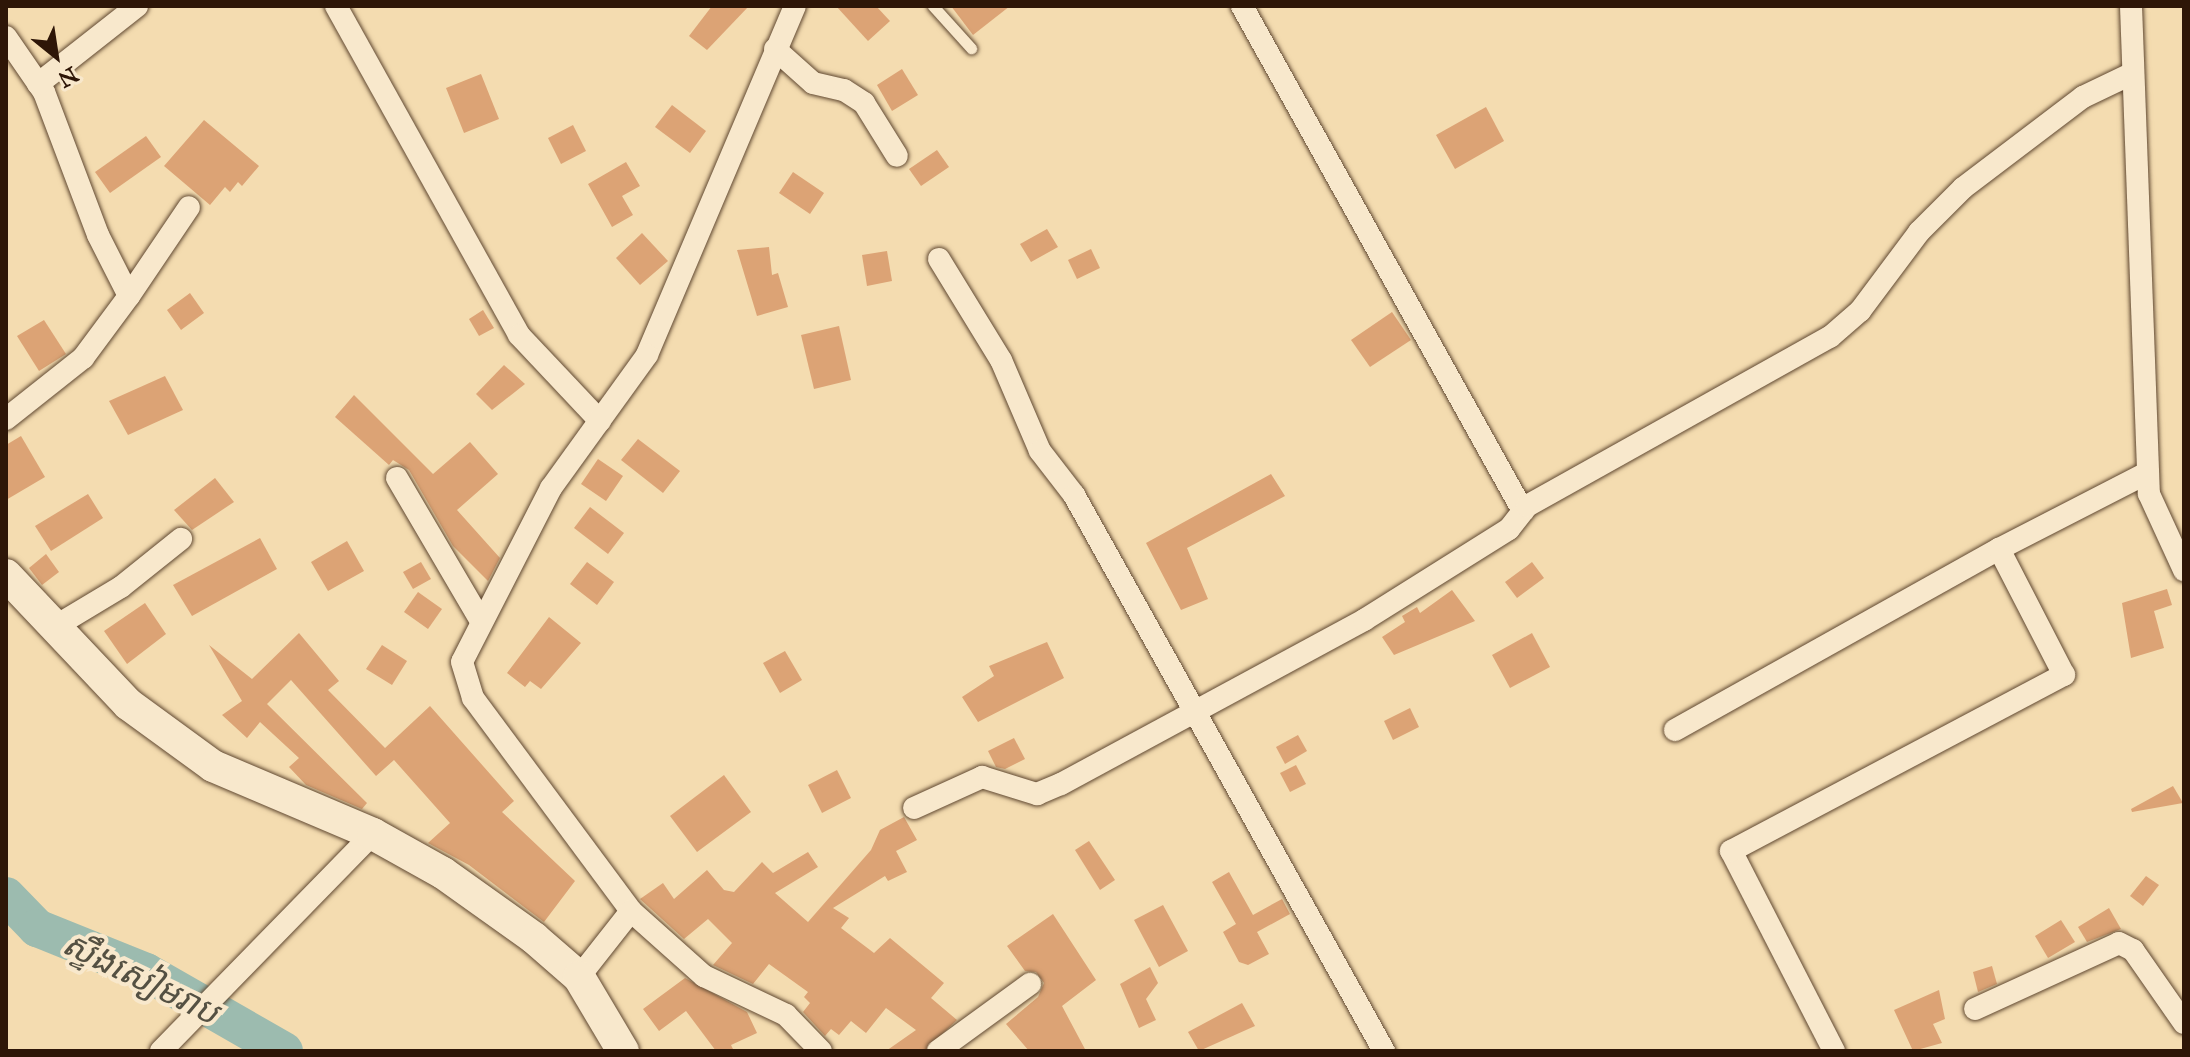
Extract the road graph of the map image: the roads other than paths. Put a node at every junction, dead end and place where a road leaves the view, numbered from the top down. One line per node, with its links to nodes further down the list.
1 (137, 6): 11 (street)
2 (336, 6): 17 (street)
3 (795, 6): 9 (street)
4 (933, 6): 8 (lane)
5 (1242, 6): 20 (street)
6 (2131, 6): 10 (street)
7 (6, 37): 11 (street)
8 (971, 48)
9 (775, 49): 12 (street); 17 (street)
10 (2133, 73): 18 (street); 20 (street)
11 (38, 84): 15 (street)
12 (897, 156)
13 (189, 207): 15 (street)
14 (939, 259): 27 (street)
15 (129, 296): 16 (street)
16 (6, 419)
17 (600, 421): 25 (street)
18 (2147, 473): 22 (street); 23 (street)
19 (397, 478): 25 (street)
20 (1523, 511): 27 (street)
21 (181, 539): 26 (street)
22 (1999, 549): 28 (street); 41 (street)
23 (2184, 570)
24 (6, 575): 26 (street)
25 (481, 621): 31 (street)
26 (56, 626): 30 (street)
27 (1193, 714): 29 (street); 40 (street)
28 (1675, 730)
29 (914, 808)
30 (373, 834): 32 (street); 36 (street)
31 (631, 911): 32 (street); 38 (street)
32 (579, 977): 37 (street)
33 (1030, 984): 39 (street)
34 (1975, 1009): 35 (street)
35 (2184, 1023)
36 (161, 1051)
37 (623, 1051)
38 (821, 1051)
39 (938, 1051)
40 (1384, 1051)
41 (1834, 1051)

